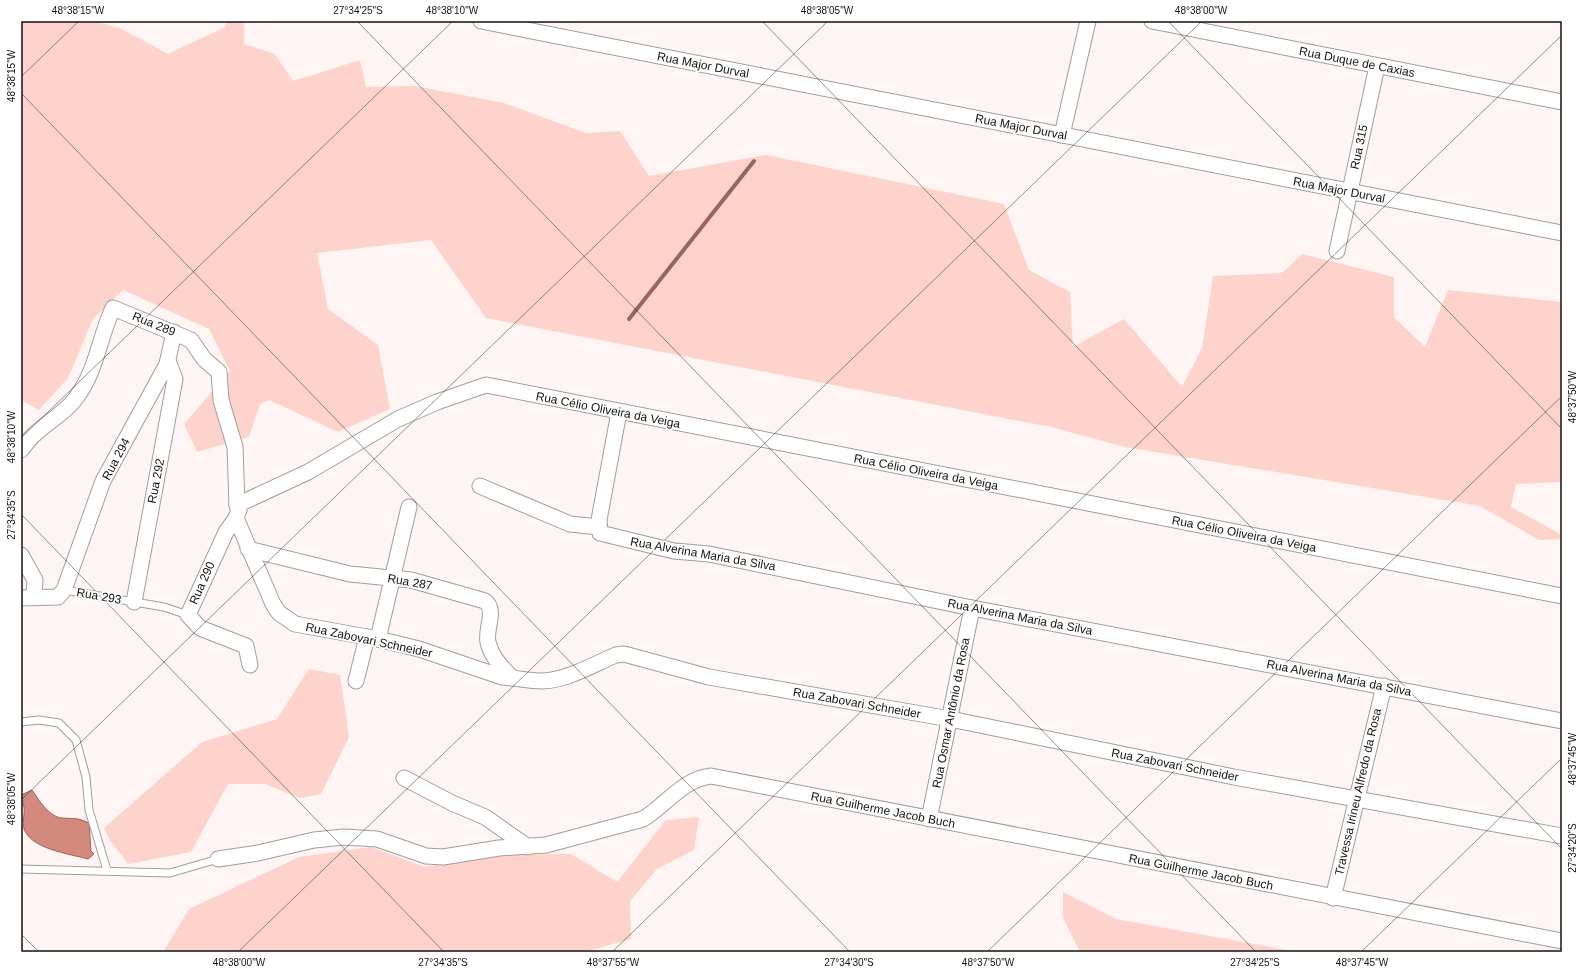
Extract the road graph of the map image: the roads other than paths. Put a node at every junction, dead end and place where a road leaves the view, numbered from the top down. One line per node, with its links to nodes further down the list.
1 (481, 21): 6 (street, Rua Major Durval)
2 (1088, 21): 6 (street)
3 (1152, 21): 4 (street, Rua Duque de Caxias)
4 (1377, 66): 5 (street, Rua Duque de Caxias); 7 (street, Rua 315)
5 (1562, 102)
6 (1062, 135): 7 (street, Rua Major Durval)
7 (1350, 192): 8 (street, Rua Major Durval); 9 (street, Rua 315)
8 (1562, 233)
9 (1337, 251)
10 (174, 332): 11 (street, Rua 294); 13 (street, Rua 289); 16 (street, Rua 289)
11 (168, 361): 21 (street, Rua 294); 24 (street, Rua 292)
12 (619, 412): 16 (street, Rua Célio Oliveira da Veiga); 17 (street); 22 (street, Rua Célio Oliveira da Veiga)
13 (21, 450)
14 (480, 486): 17 (street)
15 (409, 507): 20 (street)
16 (237, 511): 18 (street, Rua Zabovari Schneider); 26 (street, Rua 290)
17 (599, 527): 25 (street, Rua Alverina Maria da Silva)
18 (248, 549): 20 (street, Rua 287); 27 (street, Rua Zabovari Schneider)
19 (21, 555): 23 (street)
20 (392, 578): 27 (street); 29 (street, Rua 287)
21 (64, 590): 23 (street); 24 (lane, Rua 293)
22 (1562, 596)
23 (28, 598)
24 (134, 602): 26 (lane, Rua 293)
25 (972, 608): 31 (street, Rua Alverina Maria da Silva); 32 (street, Rua Osmar Antônio da Rosa)
26 (188, 615): 28 (street, Rua 290)
27 (372, 638): 29 (street, Rua Zabovari Schneider); 30 (street)
28 (250, 665)
29 (512, 678): 32 (street, Rua Zabovari Schneider)
30 (356, 681)
31 (1384, 686): 33 (street, Rua Alverina Maria da Silva); 36 (street, Travessa Irineu Alfredo da Rosa)
32 (950, 719): 36 (street, Rua Zabovari Schneider); 37 (street, Rua Osmar Antônio da Rosa)
33 (1562, 721)
34 (21, 722): 42 (lane)
35 (404, 778): 39 (street)
36 (1356, 799): 38 (street, Rua Zabovari Schneider); 43 (street, Travessa Irineu Alfredo da Rosa)
37 (929, 819): 39 (street, Rua Guilherme Jacob Buch); 43 (street, Rua Guilherme Jacob Buch)
38 (1562, 836)
39 (528, 847): 40 (street, Rua Guilherme Jacob Buch)
40 (218, 859): 42 (lane)
41 (21, 869): 42 (lane)
42 (107, 870)
43 (1333, 898): 44 (street, Rua Guilherme Jacob Buch)
44 (1562, 942)

